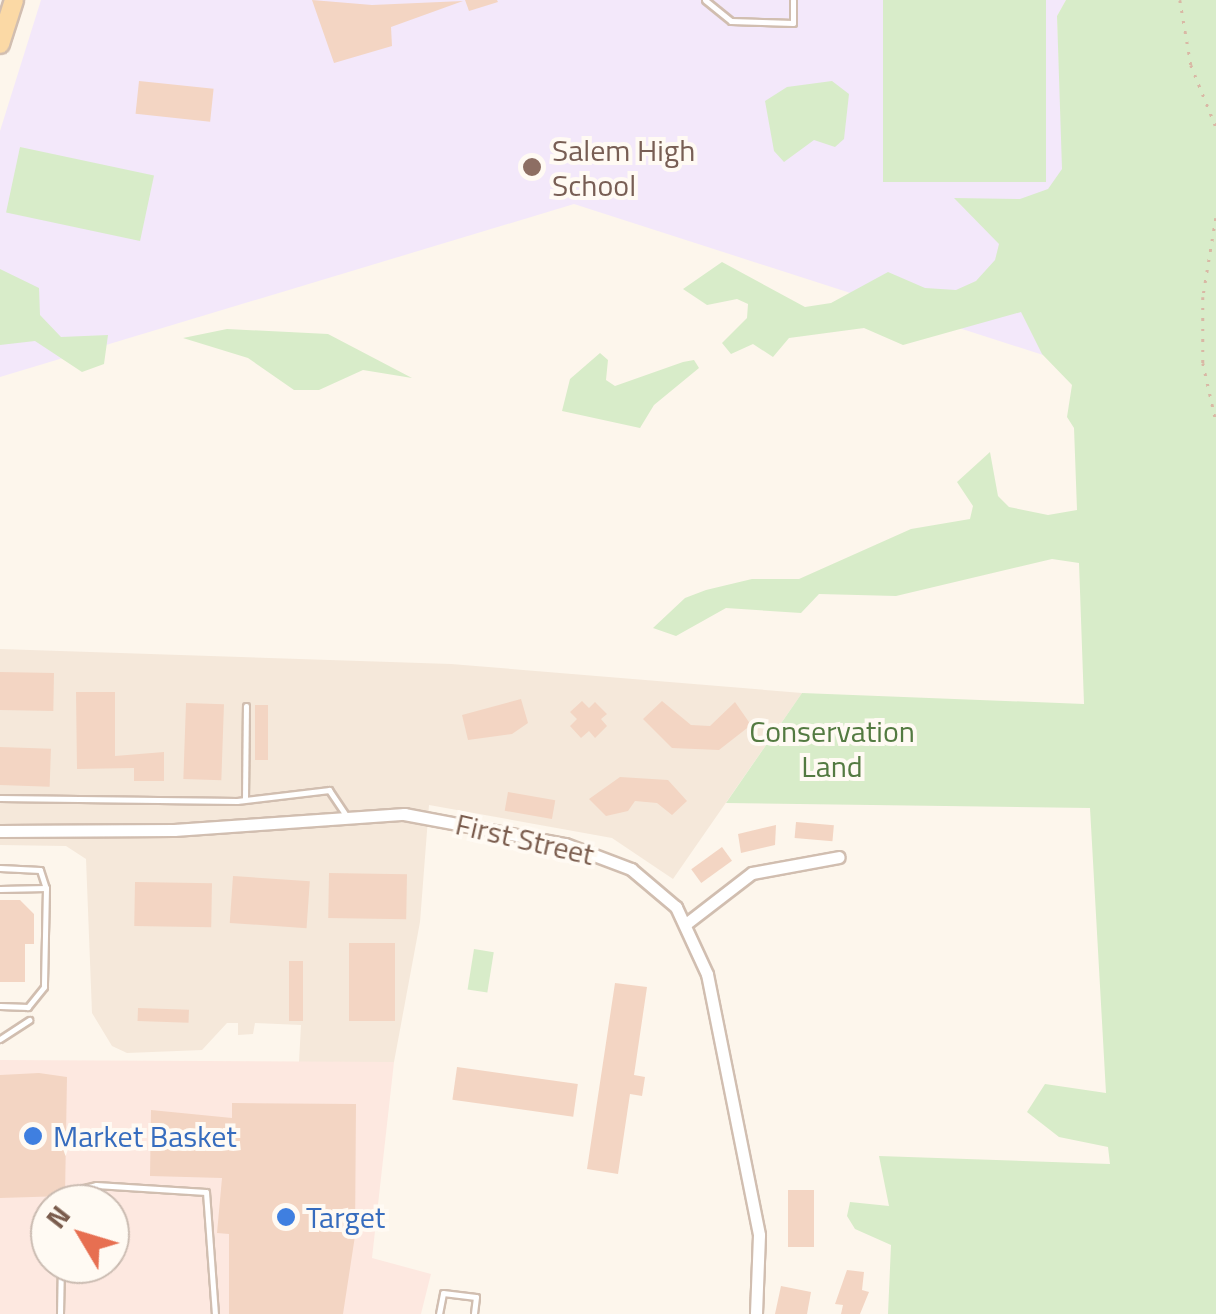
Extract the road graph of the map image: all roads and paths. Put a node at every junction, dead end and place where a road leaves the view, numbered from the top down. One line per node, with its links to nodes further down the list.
1 (14, 0): 5 (main road)
2 (705, 0): 3 (lane)
3 (793, 0)
4 (1180, 0): 6 (path)
5 (0, 44)
6 (1216, 127)
7 (1216, 218): 8 (path)
8 (1216, 421)
9 (246, 706): 11 (lane)
10 (0, 798): 11 (lane)
11 (245, 799): 12 (lane)
12 (345, 814): 13 (street, First Street); 18 (street, First Street)
13 (0, 831)
14 (839, 857): 18 (street)
15 (0, 868): 17 (lane)
16 (0, 888): 17 (lane)
17 (46, 888): 19 (lane)
18 (687, 922): 28 (street, First Street)
19 (0, 1006)
20 (29, 1020): 21 (lane)
21 (0, 1039)
22 (130, 1187): 25 (lane)
23 (60, 1284): 24 (lane)
24 (60, 1314)
25 (214, 1314)
26 (439, 1314): 27 (lane)
27 (474, 1314)
28 (756, 1314)

